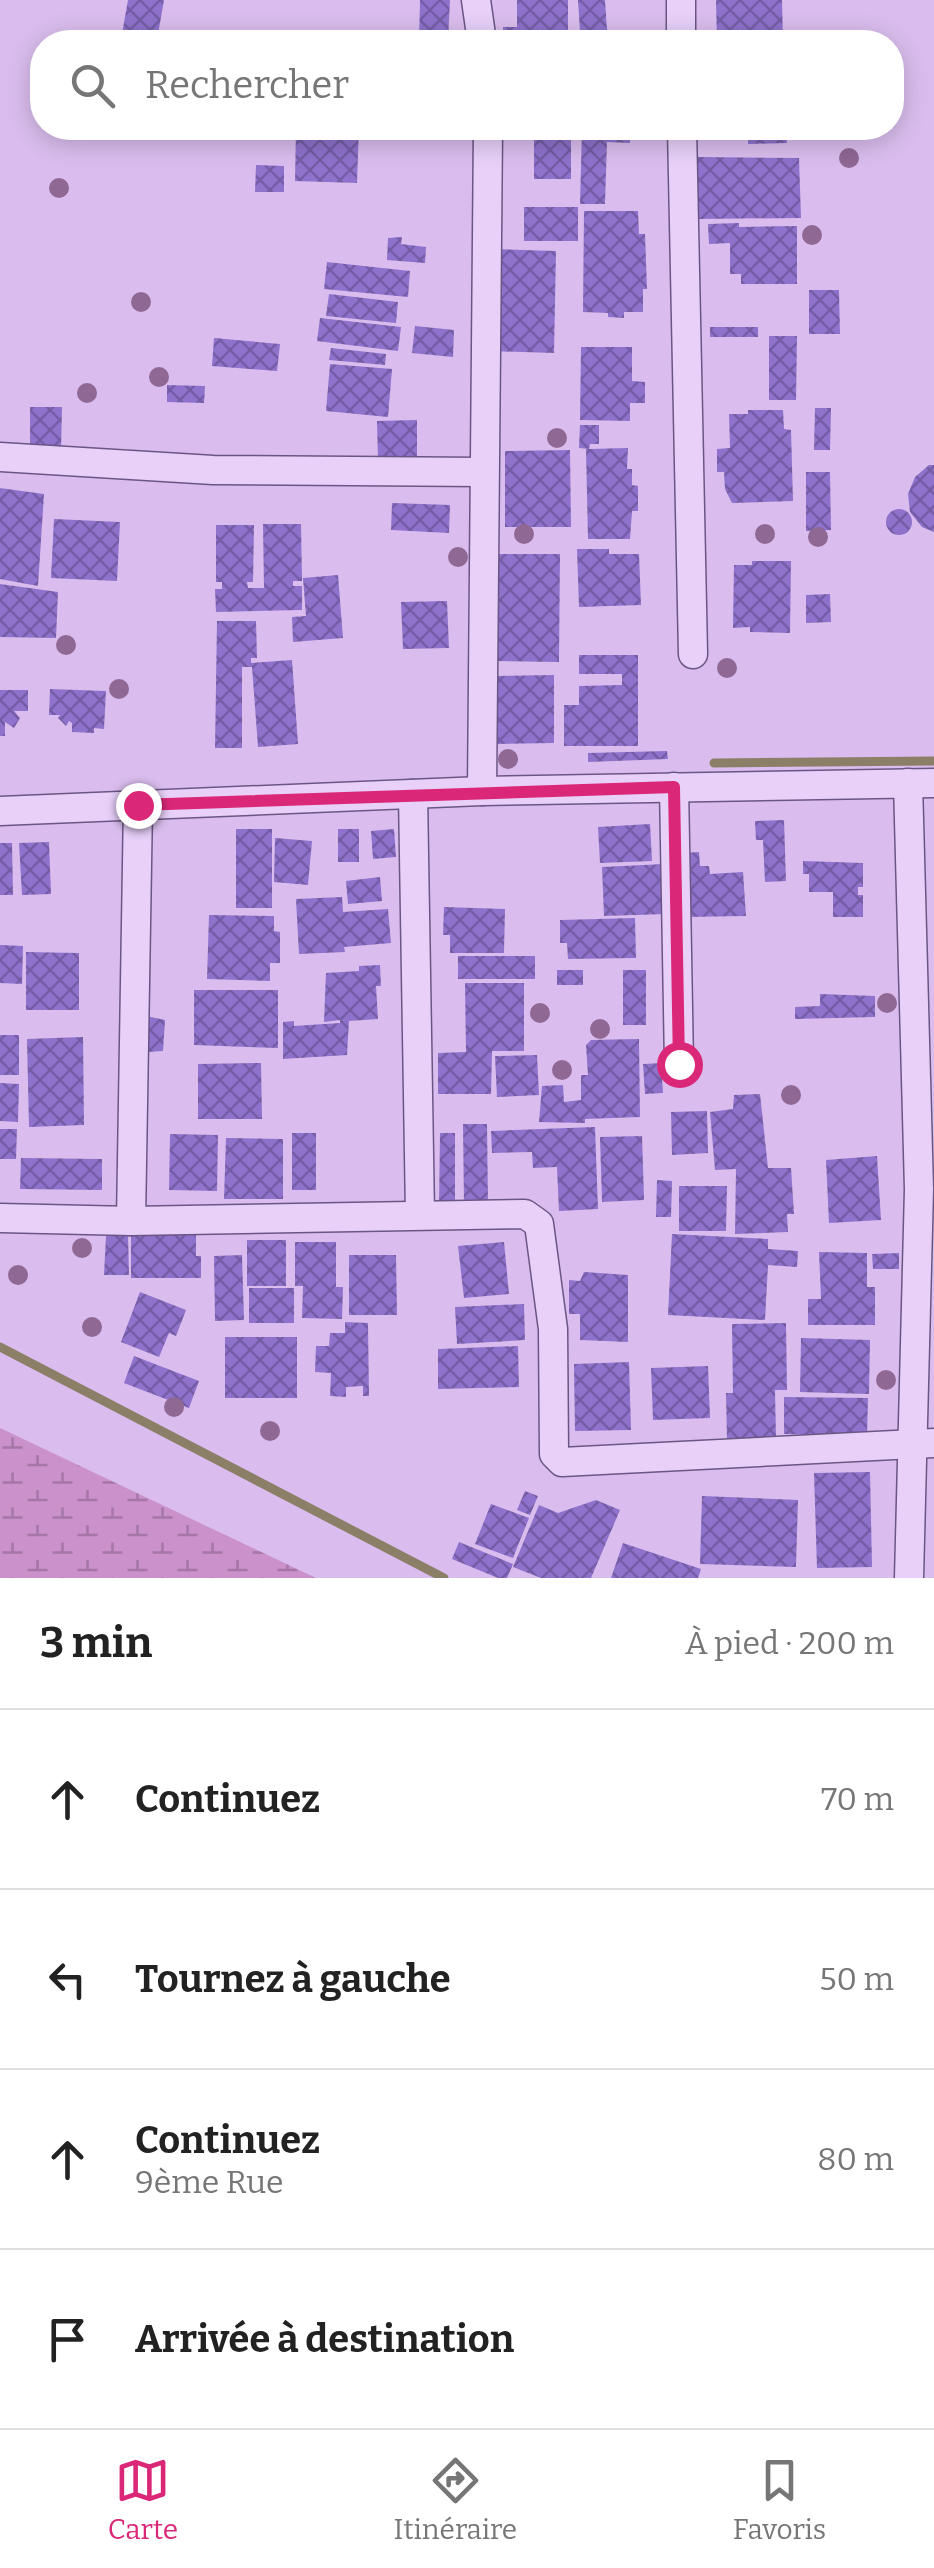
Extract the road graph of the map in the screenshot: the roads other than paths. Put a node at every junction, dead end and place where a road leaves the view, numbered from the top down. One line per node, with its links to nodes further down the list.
1 (476, 0): 3 (street)
2 (681, 0): 4 (street)
3 (480, 30)
4 (681, 30)
5 (488, 140): 8 (street)
6 (682, 140): 9 (street)
7 (0, 457): 8 (street)
8 (483, 472): 12 (street)
9 (694, 654)
10 (921, 783): 11 (street); 20 (street)
11 (674, 787): 12 (street); 16 (street)
12 (482, 792): 13 (street)
13 (413, 794): 14 (street); 17 (street)
14 (138, 805): 15 (street); 19 (street)
15 (0, 811)
16 (679, 1064)
17 (420, 1215): 19 (street); 20 (street)
18 (0, 1218): 19 (street)
19 (131, 1220)
20 (924, 1443): 21 (street)
21 (909, 1578)

